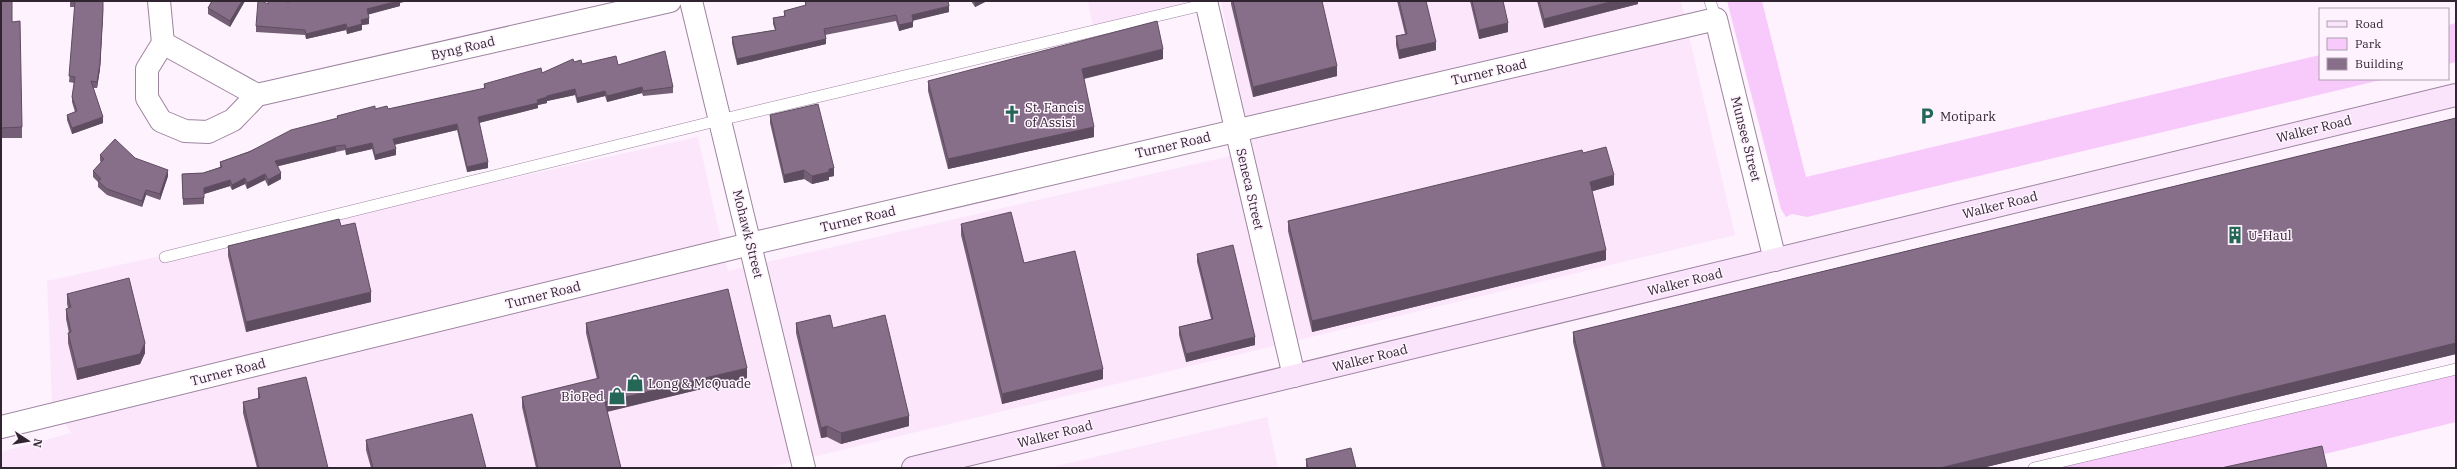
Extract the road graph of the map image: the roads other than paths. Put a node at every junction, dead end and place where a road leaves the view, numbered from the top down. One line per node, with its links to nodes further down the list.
1 (159, 1): 6 (street)
2 (670, 1): 7 (street, Byng Road)
3 (691, 1): 9 (street, Mohawk Street)
4 (1207, 2): 9 (lane); 10 (street, Seneca Street)
5 (1713, 10): 10 (street, Turner Road); 13 (street, Munsee Street)
6 (163, 43): 7 (street); 7 (street)
7 (257, 95)
8 (2456, 95): 13 (main road, Walker Road)
9 (720, 120): 11 (street, Mohawk Street); 12 (lane)
10 (1236, 130): 11 (street, Turner Road); 15 (street, Seneca Street)
11 (750, 244): 16 (street, Turner Road); 17 (street, Mohawk Street)
12 (165, 257)
13 (1776, 260): 15 (main road, Walker Road)
14 (2456, 369): 19 (lane)
15 (1294, 376): 18 (main road, Walker Road)
16 (1, 427)
17 (804, 468)
18 (913, 468)
19 (2034, 468)

